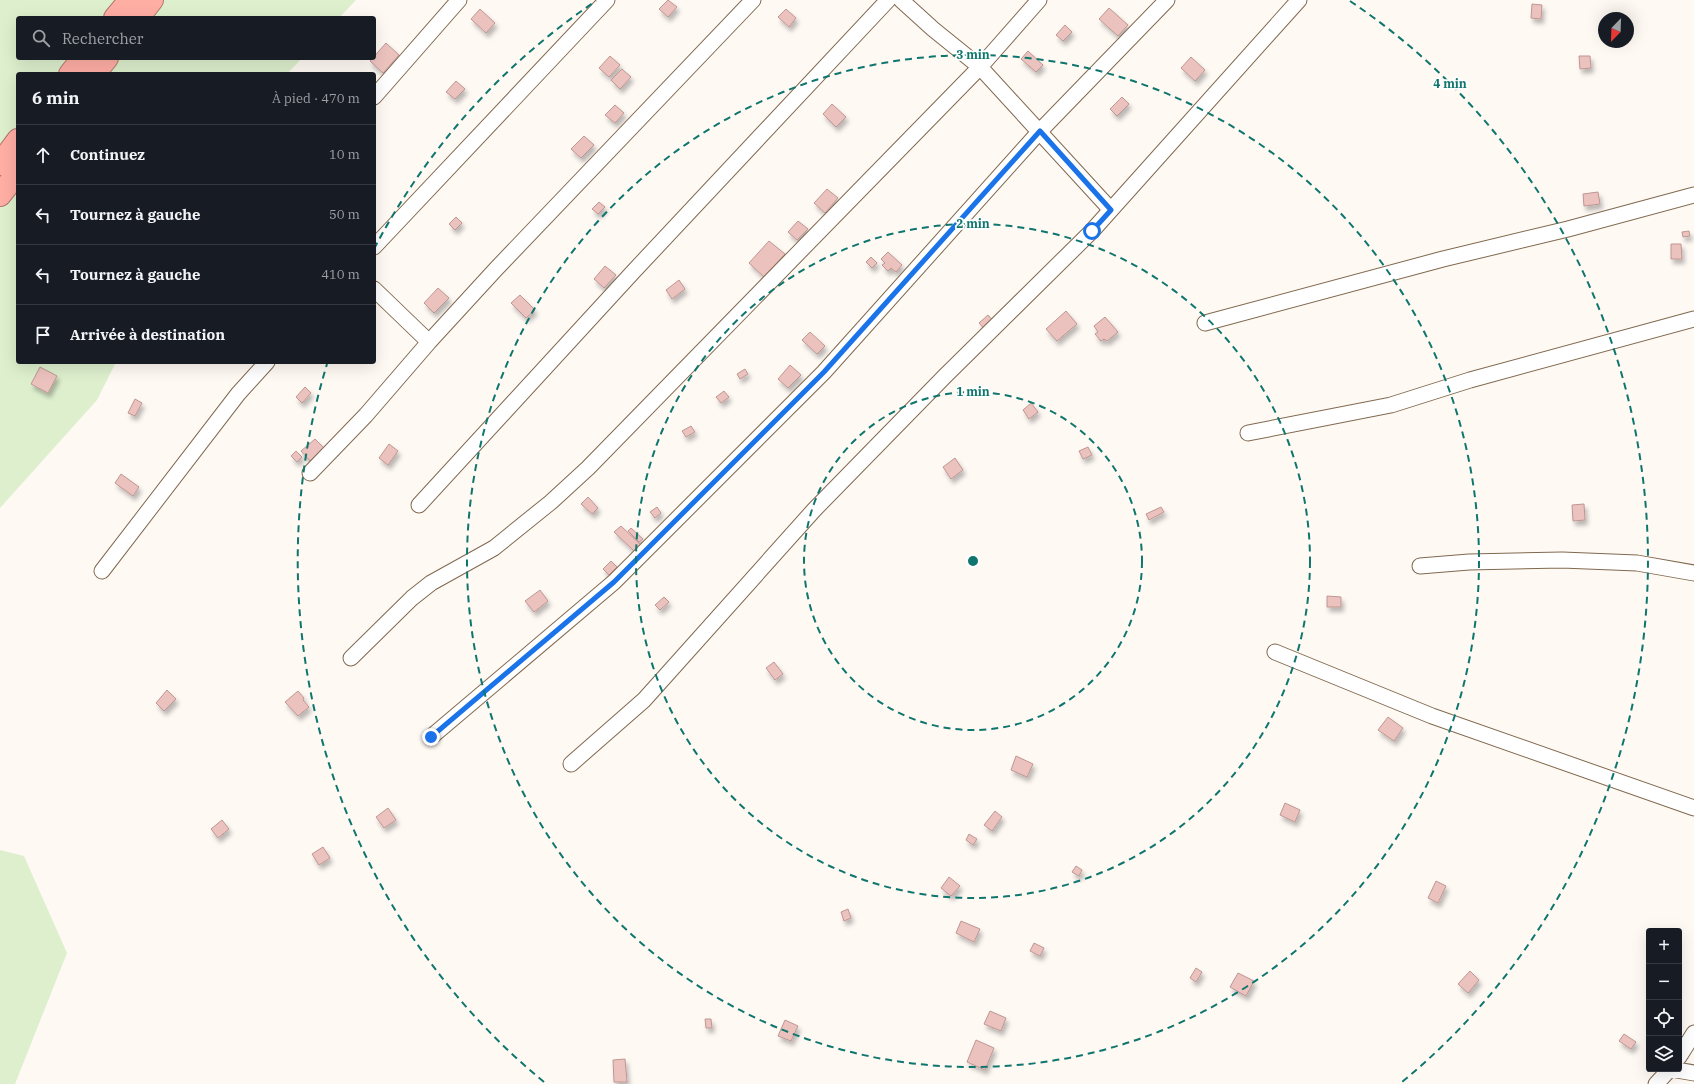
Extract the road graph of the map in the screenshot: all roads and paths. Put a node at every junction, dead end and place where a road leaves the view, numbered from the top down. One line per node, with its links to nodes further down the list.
1 (130, 0): 11 (highway)
2 (152, 0): 12 (highway)
3 (459, 0): 18 (street)
4 (607, 0): 26 (street)
5 (753, 0): 30 (street)
6 (888, 0): 34 (street)
7 (901, 0): 15 (street)
8 (1039, 0): 15 (street)
9 (1167, 0): 19 (street)
10 (1299, 0): 25 (street)
11 (117, 16)
12 (140, 16)
13 (81, 60): 16 (highway)
14 (105, 60): 17 (highway)
15 (980, 67): 19 (street); 39 (street)
16 (72, 72)
17 (96, 72)
18 (376, 95)
19 (1040, 131): 25 (street); 40 (street)
20 (16, 143): 21 (highway)
21 (0, 164)
22 (16, 175): 23 (highway)
23 (0, 195)
24 (1694, 195): 29 (street)
25 (1111, 210): 41 (street)
26 (376, 245)
27 (376, 291): 30 (street)
28 (1694, 319): 32 (street)
29 (1205, 324)
30 (429, 342): 33 (street)
31 (265, 364): 36 (street)
32 (1248, 433)
33 (310, 473)
34 (419, 505)
35 (1420, 566): 37 (street)
36 (102, 571)
37 (1694, 573)
38 (1275, 652): 42 (street)
39 (351, 658)
40 (431, 737)
41 (571, 764)
42 (1694, 808)
43 (1694, 1033): 44 (street)
44 (1682, 1052)
45 (1682, 1071): 47 (street)
46 (1668, 1072): 48 (street)
47 (1694, 1073)
48 (1656, 1084)

